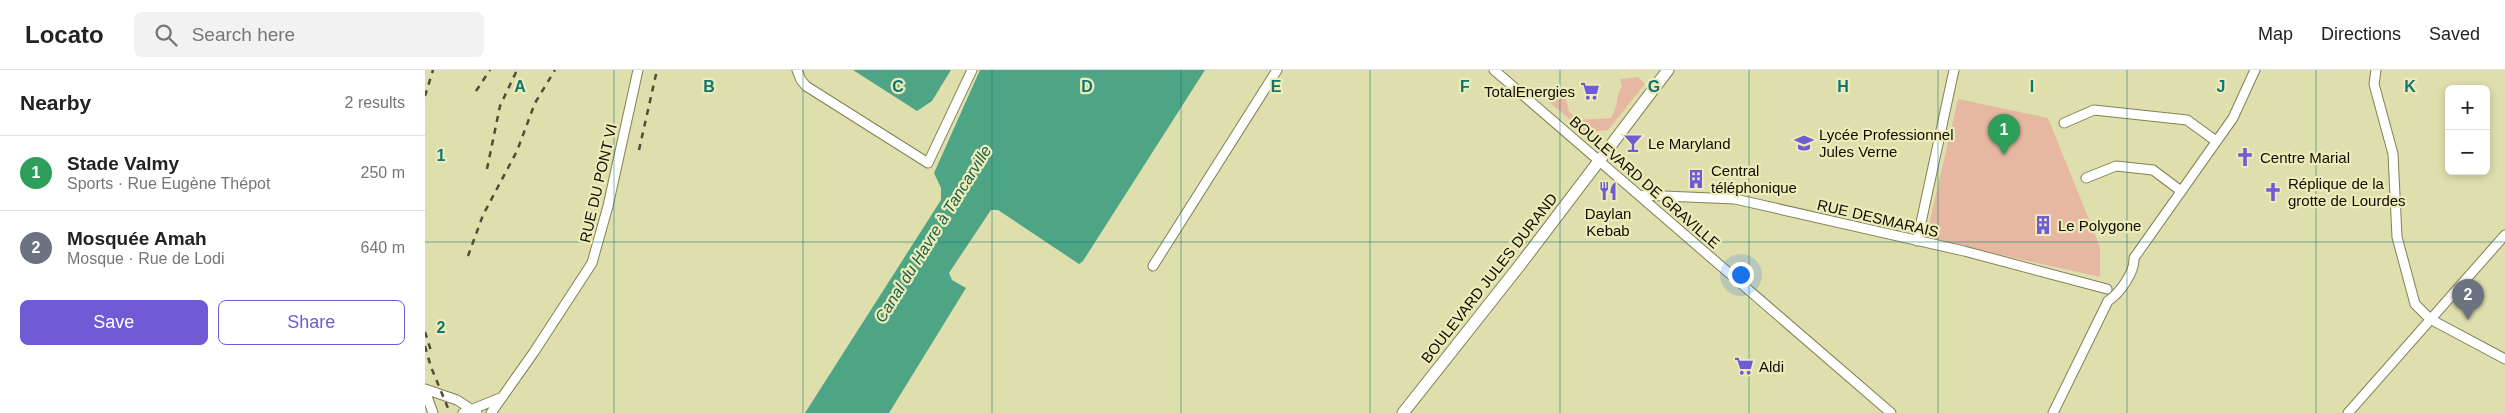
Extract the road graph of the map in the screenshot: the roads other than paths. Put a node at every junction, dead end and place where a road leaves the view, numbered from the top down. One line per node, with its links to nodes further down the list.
1 (638, 70): 23 (street, RUE DU PONT VI)
2 (797, 70): 3 (street)
3 (972, 70)
4 (1277, 70): 18 (street)
5 (1494, 70): 12 (street, BOULEVARD DE GRAVILLE)
6 (1668, 70): 12 (main road, BOULEVARD JULES DURAND)
7 (1954, 70): 17 (street)
8 (2255, 70): 11 (street)
9 (2376, 70): 20 (street)
10 (2064, 123): 11 (street)
11 (2216, 141): 14 (street)
12 (1599, 161): 15 (street, BOULEVARD DE GRAVILLE); 30 (main road, BOULEVARD JULES DURAND)
13 (2086, 178): 14 (street)
14 (2181, 191): 32 (street)
15 (1640, 196): 17 (street, RUE DESMARAIS); 31 (street, BOULEVARD DE GRAVILLE)
16 (2505, 234): 20 (street)
17 (1917, 241): 19 (street, RUE DESMARAIS)
18 (1153, 266)
19 (2107, 289)
20 (2430, 319): 21 (street); 33 (street)
21 (2505, 359)
22 (425, 390): 25 (street); 27 (street)
23 (503, 397): 25 (street); 29 (street, RUE DU PONT VI)
24 (425, 411): 26 (street)
25 (475, 411): 28 (street)
26 (429, 413)
27 (433, 413)
28 (463, 413)
29 (491, 413)
30 (1403, 413)
31 (1891, 413)
32 (2053, 413)
33 (2348, 413)

